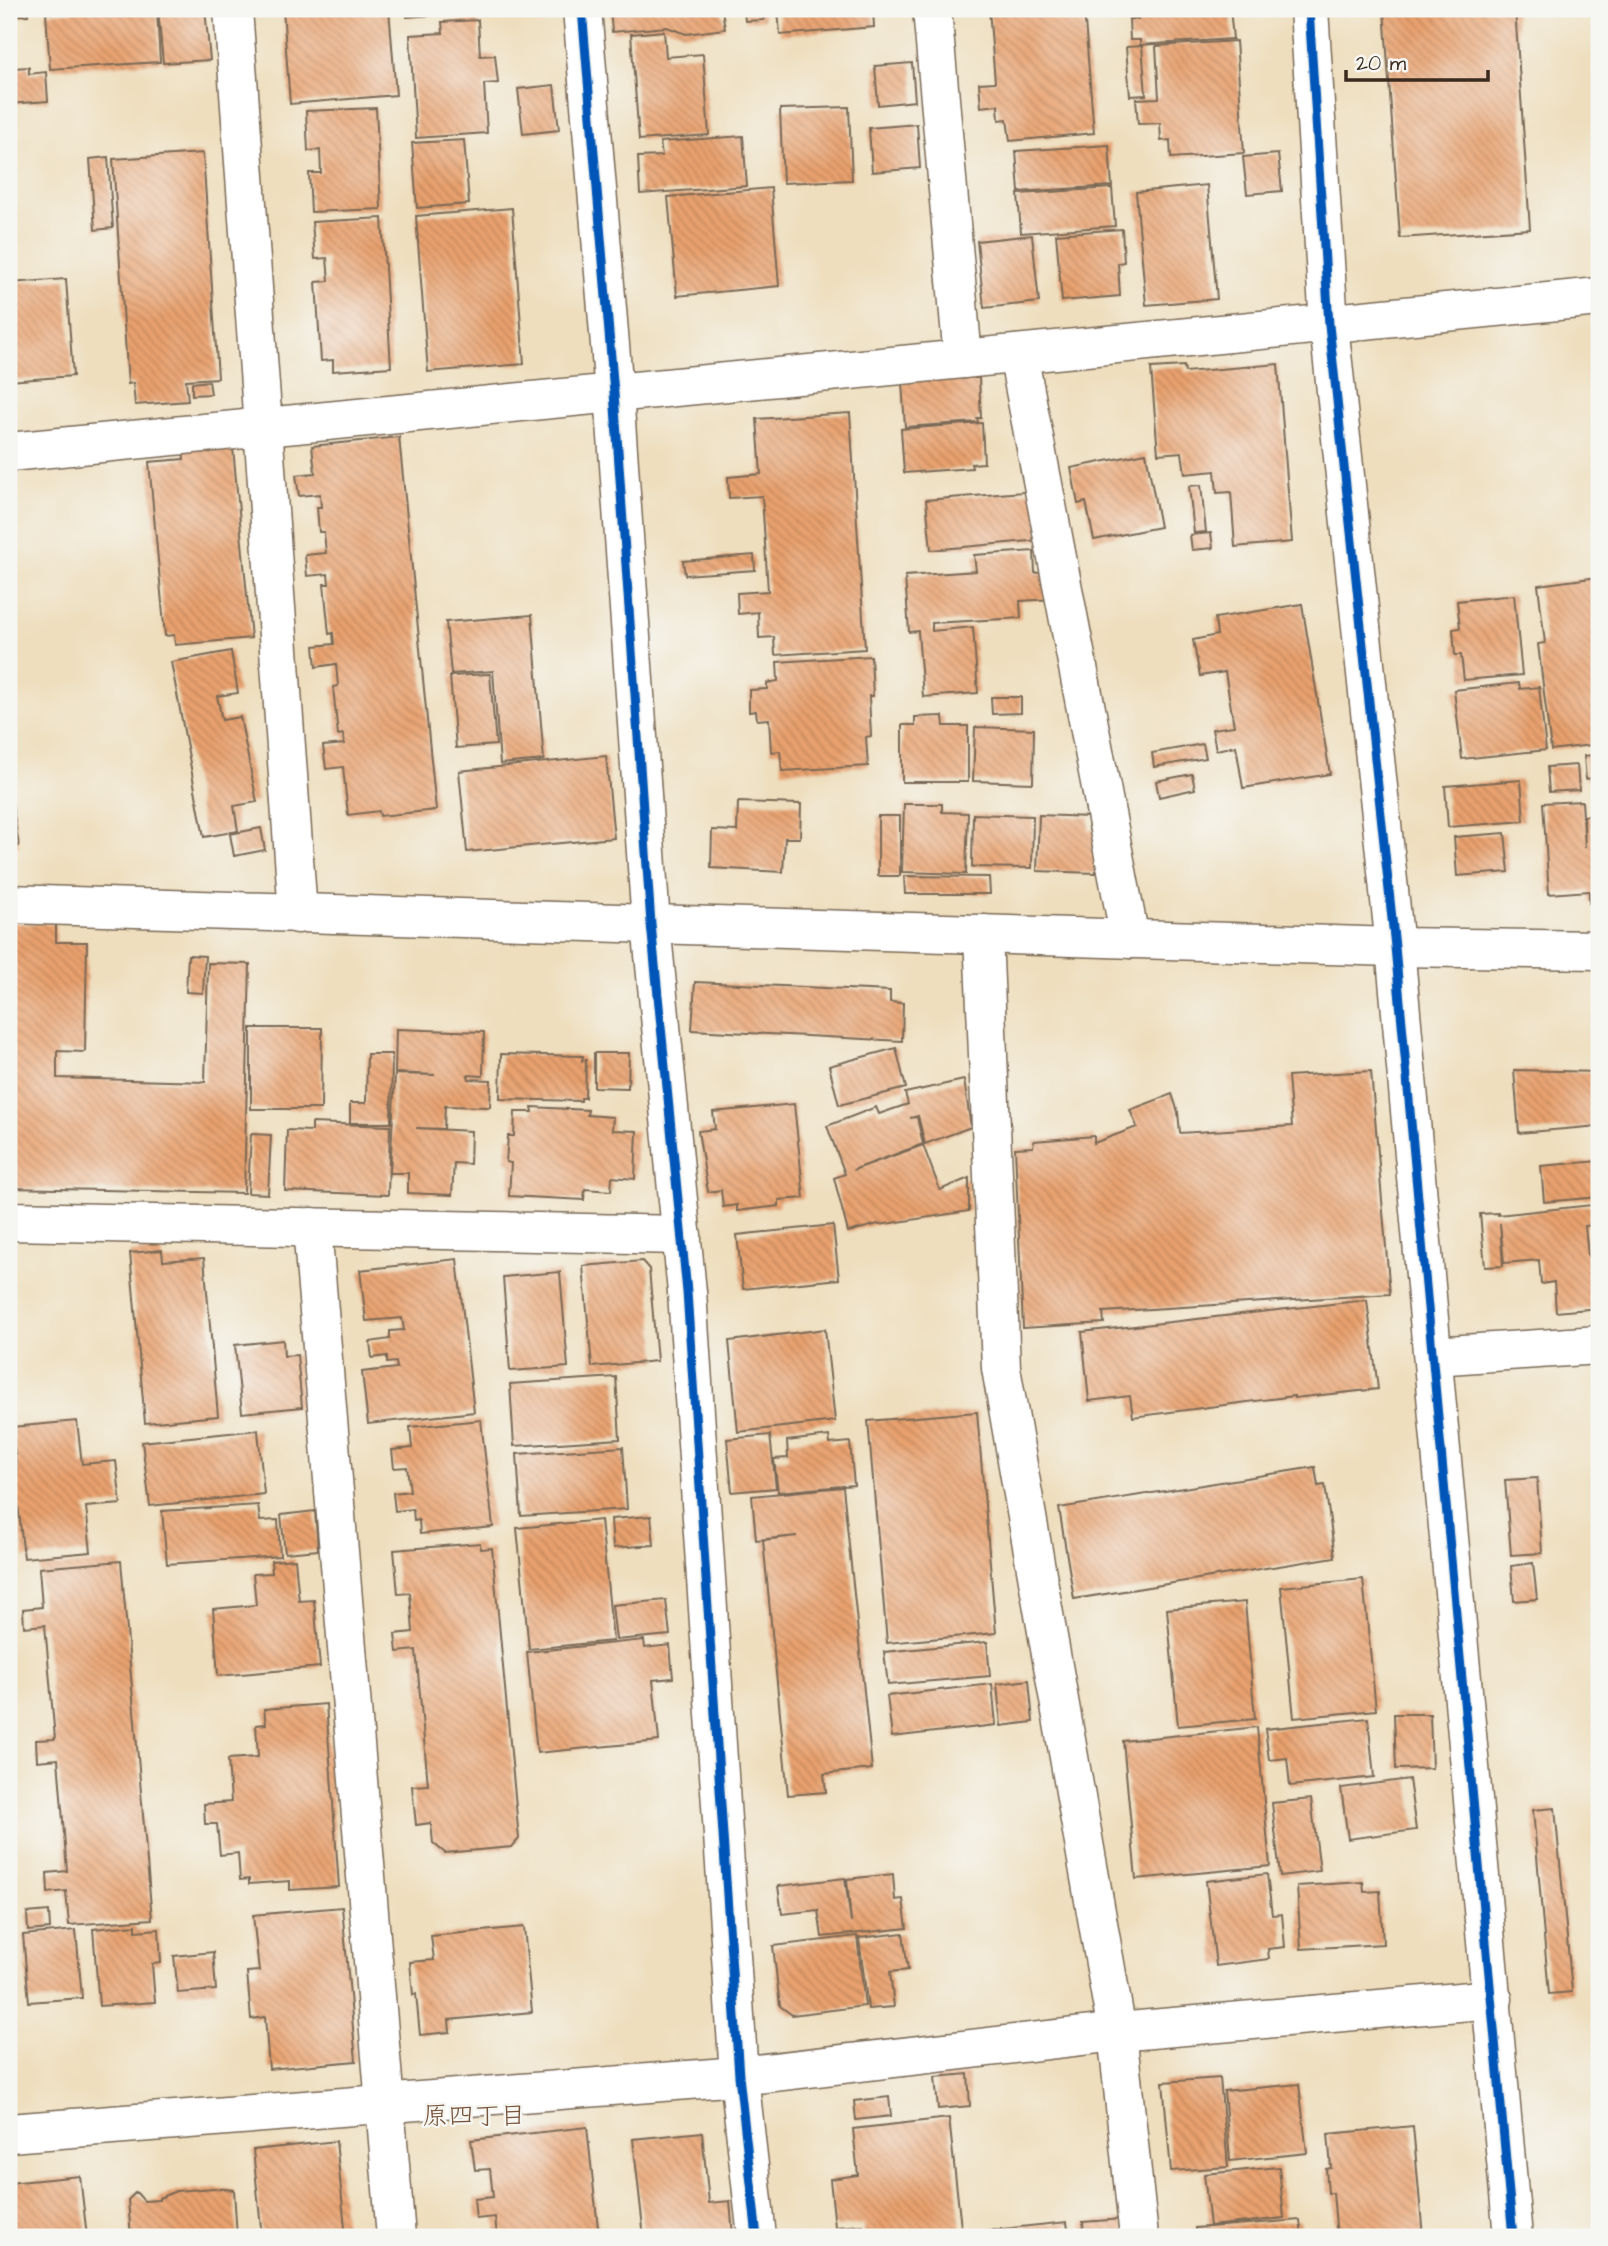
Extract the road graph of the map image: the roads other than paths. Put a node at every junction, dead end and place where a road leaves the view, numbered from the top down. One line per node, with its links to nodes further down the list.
1 (233, 9): 10 (street)
2 (582, 9): 9 (street)
3 (932, 9): 8 (street)
4 (1309, 9): 6 (street)
5 (1599, 297): 6 (street)
6 (1329, 325): 7 (street); 17 (street)
7 (1018, 354): 8 (street); 16 (street)
8 (963, 359): 9 (street)
9 (614, 393): 10 (street); 14 (street)
10 (263, 427): 11 (street); 13 (street)
11 (9, 452)
12 (9, 904): 13 (street)
13 (298, 914): 14 (street)
14 (651, 924): 15 (street); 21 (street)
15 (983, 934): 16 (street); 25 (street)
16 (1130, 939): 17 (street)
17 (1395, 947): 18 (street); 23 (street)
18 (1599, 950)
19 (9, 1221): 20 (street)
20 (312, 1227): 21 (street); 27 (street)
21 (682, 1235): 26 (street)
22 (1599, 1345): 23 (street)
23 (1433, 1356): 24 (street)
24 (1493, 1999): 25 (street); 32 (street)
25 (1117, 2032): 26 (street); 31 (street)
26 (739, 2076): 27 (street); 30 (street)
27 (385, 2104): 28 (street); 29 (street)
28 (10, 2124)
29 (396, 2237)
30 (757, 2237)
31 (1139, 2237)
32 (1513, 2237)

